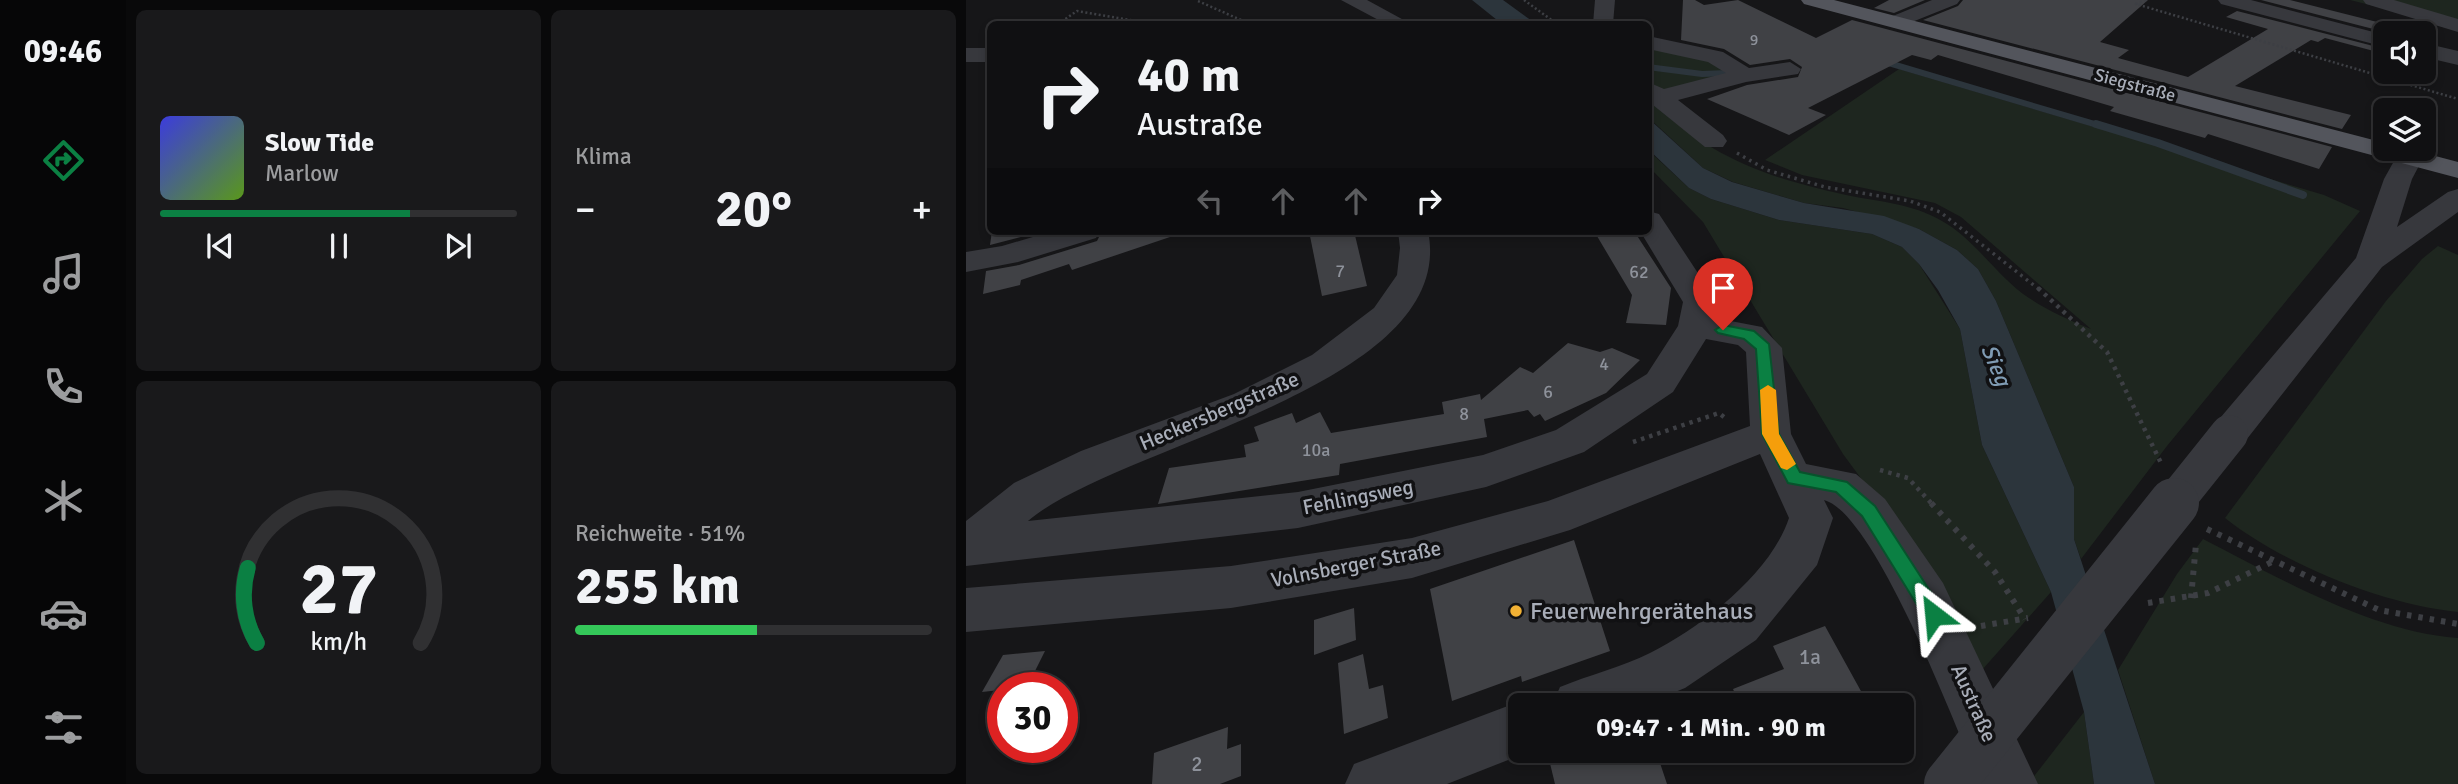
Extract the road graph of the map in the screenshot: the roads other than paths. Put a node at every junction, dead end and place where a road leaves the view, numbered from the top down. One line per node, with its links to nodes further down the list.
1 (1351, 0): 7 (street)
2 (1605, 0): 8 (street)
3 (1811, 0): 9 (main road, Siegstraße)
4 (1950, 0): 9 (street)
5 (2228, 0): 11 (street)
6 (2373, 0): 10 (street)
7 (1395, 21)
8 (1603, 21)
9 (1895, 22): 21 (main road, Siegstraße)
10 (2458, 26)
11 (2373, 38)
12 (1652, 43): 18 (street)
13 (2436, 53): 16 (street)
14 (966, 55): 15 (street)
15 (987, 55)
16 (2458, 58)
17 (1790, 69): 18 (street)
18 (1745, 75): 19 (street)
19 (1654, 94): 20 (street)
20 (1714, 141)
21 (2373, 148)
22 (2407, 161): 29 (street)
23 (2421, 161): 24 (main road, Siegstraße)
24 (2458, 170)
25 (2458, 198): 29 (street)
26 (1652, 225): 31 (street)
27 (1072, 235): 30 (street)
28 (1414, 235): 34 (street, Heckersbergstraße)
29 (2371, 260): 39 (street, bridge)
30 (966, 262)
31 (1696, 326): 32 (street); 34 (street, Fehlingsweg)
32 (1763, 437): 33 (street); 35 (street, Volnsberger Straße)
33 (1794, 478): 36 (street); 40 (street, Austraße)
34 (967, 547)
35 (966, 610)
36 (1610, 693)
37 (1508, 732): 38 (street)
38 (1374, 784)
39 (1949, 784)
40 (2010, 784)

